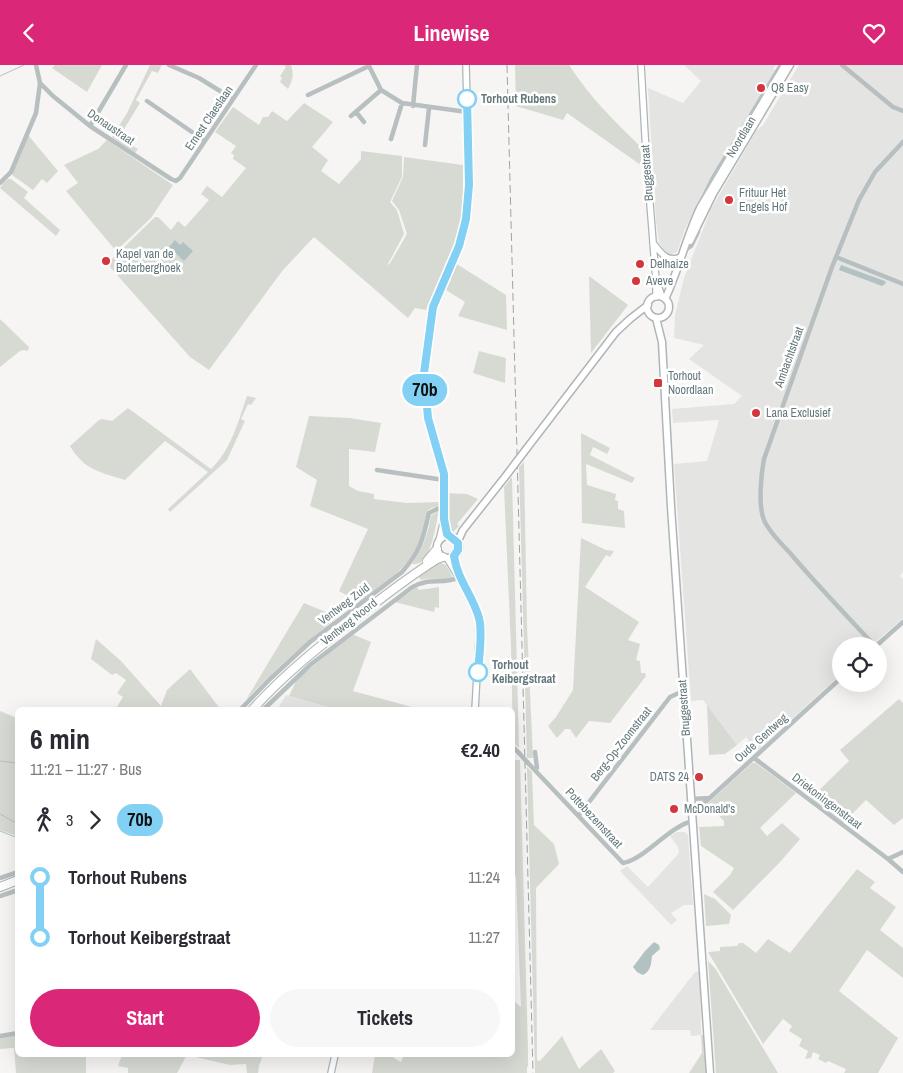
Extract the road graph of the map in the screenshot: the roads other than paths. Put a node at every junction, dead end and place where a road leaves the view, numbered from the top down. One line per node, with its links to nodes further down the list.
1 (36, 65): 12 (street)
2 (126, 65): 23 (street)
3 (169, 65): 15 (street)
4 (256, 65): 15 (street, Ernest Claeslaan)
5 (418, 65): 18 (street)
6 (466, 65): 21 (street)
7 (641, 65): 31 (street, Bruggestraat)
8 (781, 65): 30 (street, Noordlaan)
9 (785, 65): 30 (main road, Noordlaan)
10 (790, 65): 32 (main road, Noordlaan)
11 (842, 65): 20 (street)
12 (40, 83): 23 (street, Donaustraat); 29 (street)
13 (380, 90): 14 (street); 17 (street); 22 (street)
14 (308, 95)
15 (233, 99): 25 (street, Ernest Claeslaan)
16 (147, 101): 25 (street)
17 (402, 103): 18 (street); 24 (street)
18 (413, 106): 19 (street)
19 (429, 108): 21 (street); 27 (street)
20 (903, 111)
21 (467, 112): 44 (street)
22 (364, 122)
23 (90, 126): 28 (street, Donaustraat)
24 (391, 139)
25 (205, 141): 28 (street, Ernest Claeslaan)
26 (903, 142): 33 (street, Ambachtstraat)
27 (425, 145)
28 (176, 181)
29 (0, 183)
30 (699, 211): 32 (main road, Noordlaan)
31 (653, 243): 32 (street); 36 (street, Bruggestraat)
32 (683, 254): 35 (main road, Noordlaan)
33 (836, 257): 34 (street); 55 (street, Ambachtstraat)
34 (903, 284)
35 (672, 286): 36 (main road, Noordlaan); 38 (main road, Noordlaan)
36 (661, 298): 37 (main road); 38 (main road)
37 (648, 305): 39 (main road); 41 (main road)
38 (669, 307): 40 (main road)
39 (634, 316): 41 (main road); 47 (main road, bridge)
40 (665, 316): 41 (main road); 42 (main road, Bruggestraat)
41 (654, 317): 42 (main road, Bruggestraat)
42 (662, 342): 58 (main road, Bruggestraat)
43 (377, 470): 44 (street)
44 (444, 480): 45 (street)
45 (444, 509): 46 (street); 59 (street, Ventweg Zuid)
46 (444, 519): 48 (street); 50 (street)
47 (463, 530): 48 (main road); 49 (main road)
48 (450, 537): 49 (main road); 50 (main road)
49 (458, 543): 51 (main road)
50 (438, 545): 51 (main road); 53 (highway)
51 (448, 557): 52 (street); 53 (highway)
52 (459, 576): 61 (street, Ventweg Noord); 62 (street)
53 (405, 581): 60 (highway)
54 (902, 625): 56 (street)
55 (867, 637)
56 (887, 637)
57 (832, 686): 65 (street, Oude Gentweg)
58 (683, 691): 68 (main road, Bruggestraat); 70 (street, Berg-Op-Zoomstraat)
59 (243, 707)
60 (255, 707)
61 (266, 707)
62 (475, 707)
63 (515, 748): 66 (street, Pottebezemstraat, bridge)
64 (536, 752): 66 (street)
65 (754, 758): 67 (street, Oude Gentweg); 73 (street, Driekoningenstraat)
66 (535, 770): 70 (street, Pottebezemstraat)
67 (708, 798): 68 (street); 69 (street, Oude Gentweg)
68 (692, 799): 69 (main road, Bruggestraat)
69 (693, 811): 71 (main road, Bruggestraat)
70 (579, 815): 71 (street, Pottebezemstraat)
71 (694, 821): 85 (main road, Bruggestraat)
72 (903, 852): 73 (street)
73 (888, 859): 74 (street, Driekoningenstraat)
74 (903, 872)
75 (15, 873): 76 (street)
76 (0, 878)
77 (15, 881): 78 (highway)
78 (0, 887)
79 (15, 891): 80 (street)
80 (0, 896)
81 (15, 1034): 82 (street)
82 (0, 1036)
83 (335, 1057): 84 (street)
84 (331, 1073)
85 (710, 1073)

